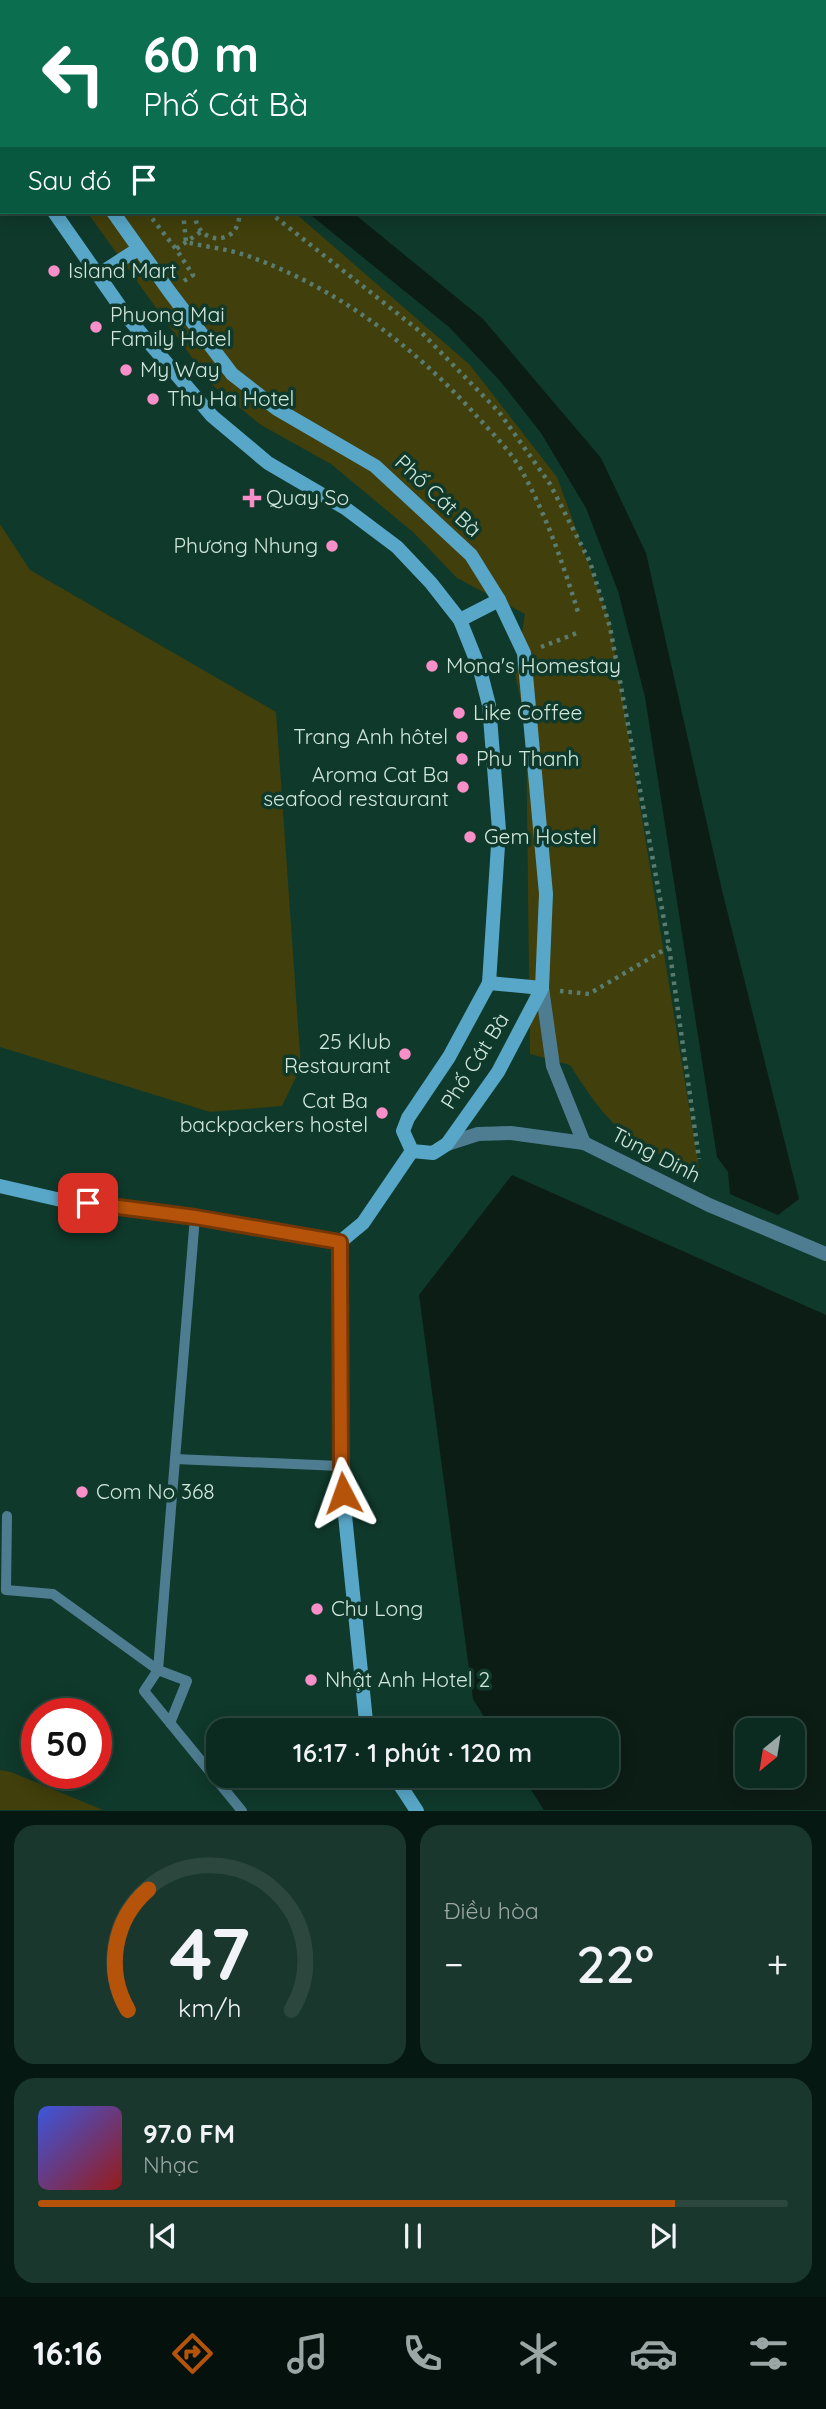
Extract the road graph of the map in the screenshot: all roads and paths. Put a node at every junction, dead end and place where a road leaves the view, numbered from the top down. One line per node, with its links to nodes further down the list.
1 (55, 214): 12 (main road, Phố Cát Bà)
2 (114, 214): 10 (main road, Phố Cát Bà)
3 (149, 214): 11 (path)
4 (183, 214): 9 (path)
5 (195, 214): 8 (path)
6 (239, 214): 8 (path)
7 (272, 214): 19 (path)
8 (202, 232): 9 (path)
9 (186, 242): 11 (path); 15 (path)
10 (138, 248): 12 (main road); 13 (main road, Phố Cát Bà)
11 (176, 249): 13 (path)
12 (99, 275): 16 (main road, Phố Cát Bà)
13 (169, 291): 14 (main road, Phố Cát Bà)
14 (499, 600): 16 (main road); 18 (main road, Phố Cát Bà)
15 (578, 612)
16 (460, 620): 20 (main road, Phố Cát Bà)
17 (577, 633): 18 (path)
18 (524, 653): 21 (main road, Phố Cát Bà)
19 (669, 947): 21 (path); 25 (path)
20 (489, 983): 21 (main road); 24 (main road, Phố Cát Bà)
21 (542, 988): 22 (street, Tùng Dinh); 23 (main road, Phố Cát Bà)
22 (584, 1143): 23 (street, Tùng Dinh); 29 (street, Tùng Dinh)
23 (447, 1144): 24 (main road)
24 (412, 1151): 28 (main road)
25 (699, 1159)
26 (0, 1186): 27 (main road)
27 (195, 1217): 28 (main road); 30 (lane)
28 (340, 1242): 31 (main road)
29 (826, 1254)
30 (175, 1459): 31 (lane); 33 (lane)
31 (341, 1466): 34 (main road)
32 (7, 1516): 33 (lane)
33 (158, 1670): 35 (lane); 35 (lane)
34 (366, 1718)
35 (170, 1723): 37 (lane)
36 (402, 1788): 38 (main road)
37 (242, 1811)
38 (417, 1811)

